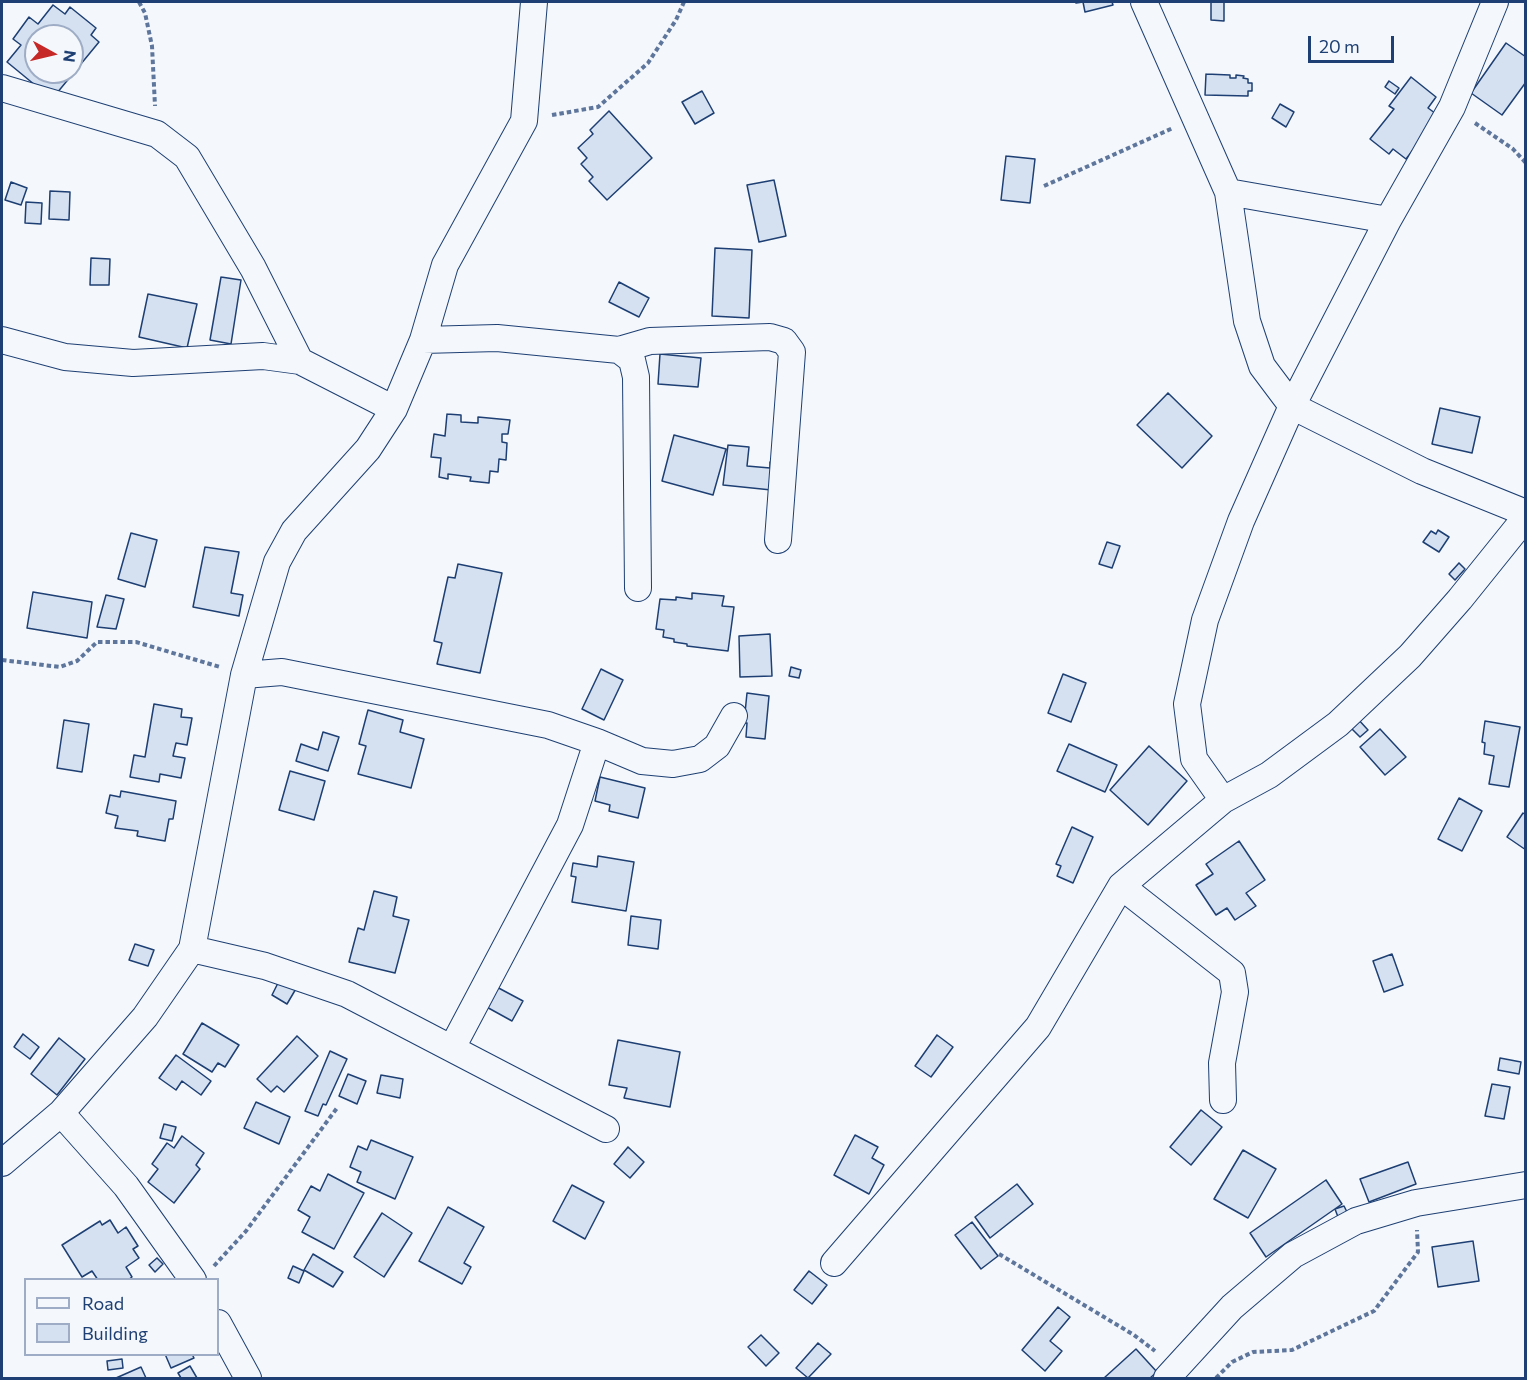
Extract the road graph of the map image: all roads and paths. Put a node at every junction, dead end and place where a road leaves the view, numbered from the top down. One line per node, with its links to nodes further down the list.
1 (139, 2): 10 (path)
2 (534, 2): 9 (street)
3 (684, 2): 9 (path)
4 (1144, 2): 8 (street)
5 (1495, 2): 7 (street)
6 (2, 88): 10 (street)
7 (1452, 107): 11 (path); 14 (street)
8 (1195, 117): 12 (path); 13 (street)
9 (524, 121): 16 (street)
10 (157, 134): 18 (street)
11 (1526, 163)
12 (1044, 186)
13 (1228, 192): 14 (street); 19 (street)
14 (1388, 220): 19 (street)
15 (2, 340): 18 (street)
16 (423, 340): 17 (street); 20 (street)
17 (619, 350): 23 (street); 24 (street)
18 (300, 361): 20 (street)
19 (1292, 406): 21 (street); 29 (street)
20 (394, 409): 26 (street)
21 (1526, 513)
22 (1526, 517): 29 (street)
23 (778, 540)
24 (638, 588)
25 (2, 660): 26 (path)
26 (244, 675): 28 (street); 31 (street)
27 (734, 716): 28 (street)
28 (597, 742): 32 (street)
29 (1223, 800): 30 (street)
30 (1121, 886): 33 (street); 41 (street)
31 (192, 949): 32 (street); 35 (street)
32 (452, 1048): 36 (street)
33 (1223, 1100)
34 (337, 1108): 42 (path)
35 (62, 1113): 37 (street); 42 (street)
36 (606, 1129)
37 (2, 1163)
38 (1526, 1185): 39 (street)
39 (1416, 1203): 44 (street); 46 (path)
40 (999, 1254): 44 (path)
41 (834, 1263)
42 (201, 1275)
43 (219, 1325): 45 (street)
44 (1172, 1373)
45 (248, 1378)
46 (1216, 1378)

